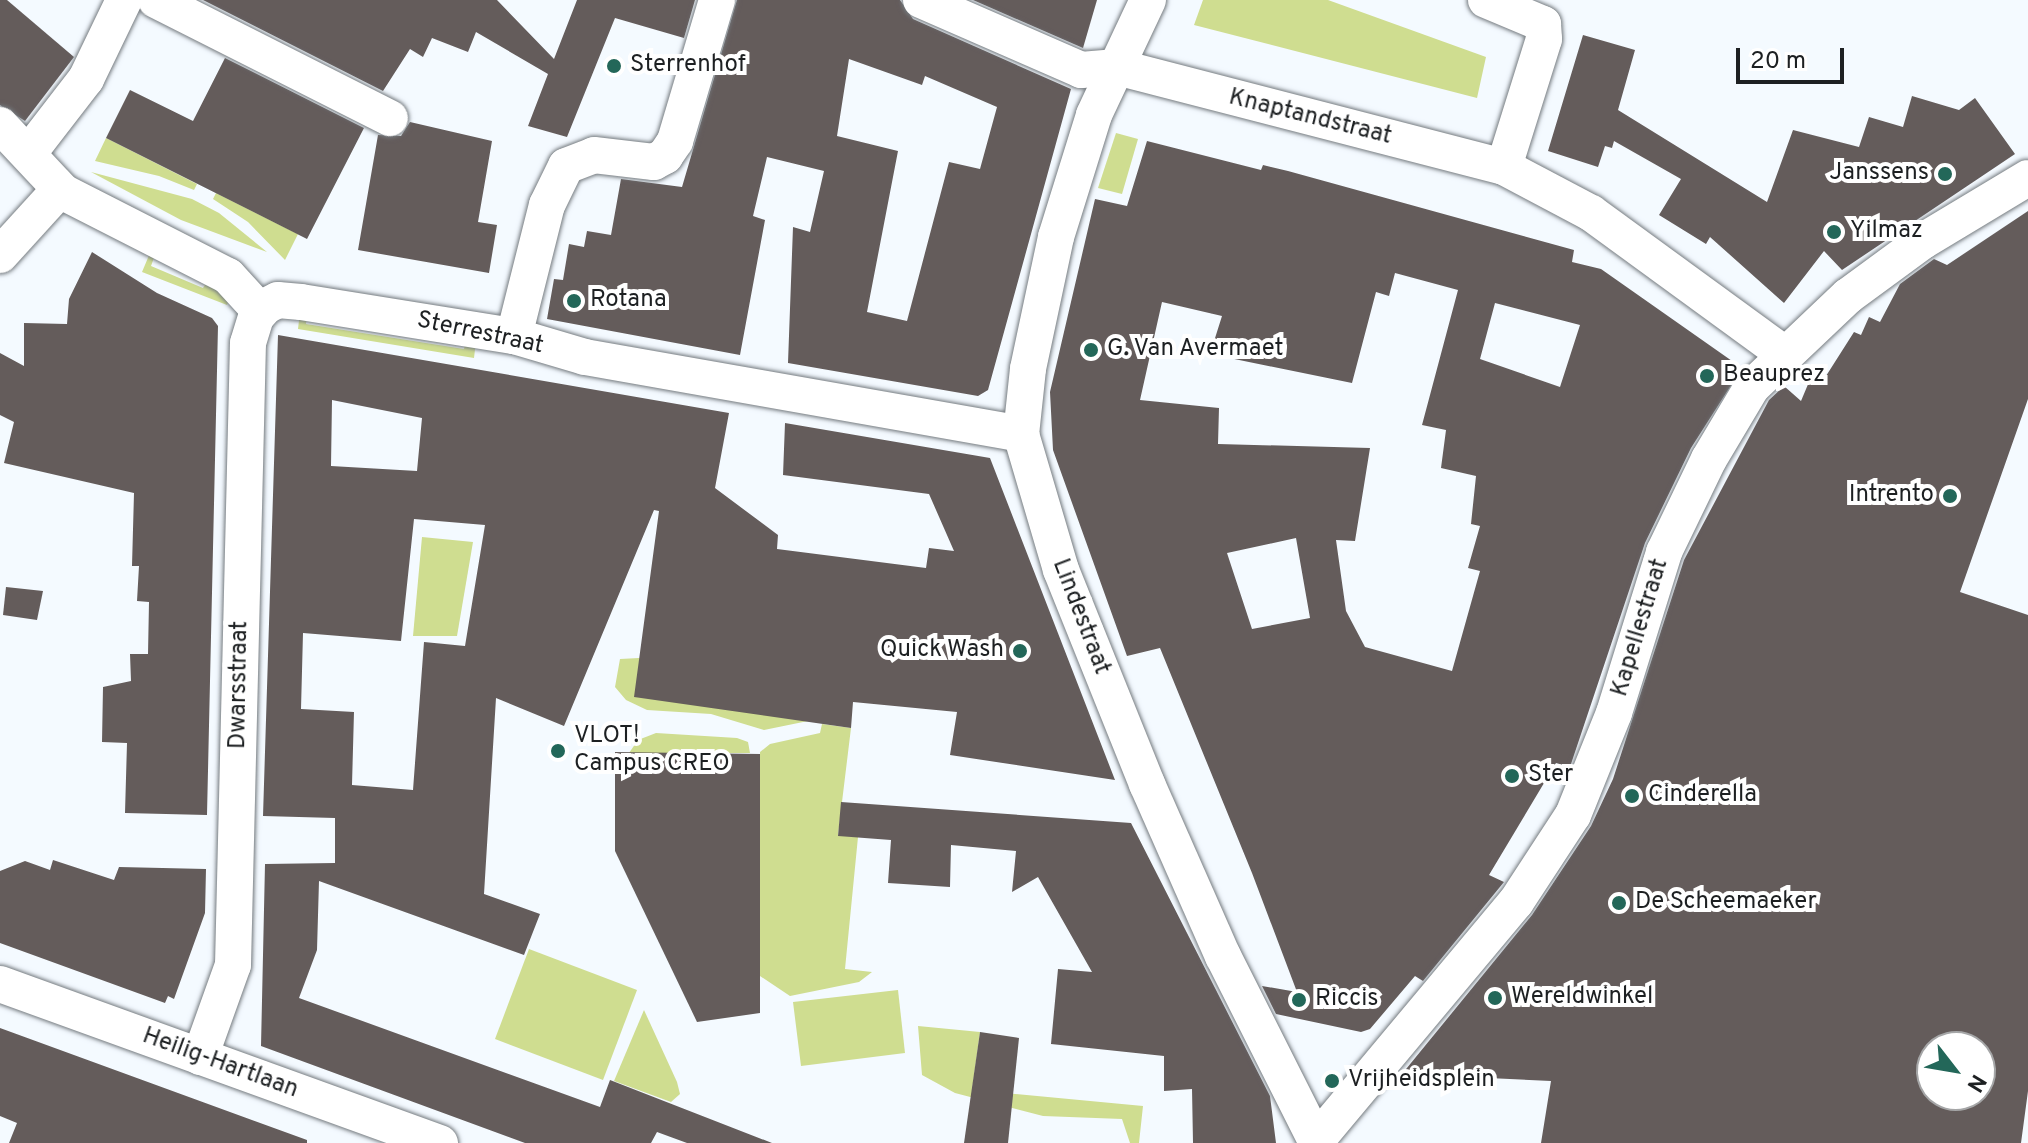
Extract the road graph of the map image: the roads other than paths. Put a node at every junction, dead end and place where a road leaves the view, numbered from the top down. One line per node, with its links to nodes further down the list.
1 (124, 0): 10 (street)
2 (156, 0): 8 (street)
3 (717, 0): 16 (street)
4 (921, 0): 7 (street, Knaptandstraat)
5 (1148, 0): 7 (street, Lindestraat)
6 (1486, 0): 11 (street)
7 (1117, 67): 11 (street, Knaptandstraat); 18 (street, Lindestraat)
8 (390, 118)
9 (0, 125): 10 (street)
10 (28, 154): 13 (street)
11 (1504, 167): 17 (street, Knaptandstraat)
12 (2028, 178): 17 (street, Kapellestraat)
13 (60, 189): 14 (street); 15 (street)
14 (0, 255)
15 (260, 311): 16 (street, Sterrestraat); 20 (street, Dwarsstraat)
16 (514, 336): 18 (street, Sterrestraat)
17 (1783, 353): 21 (street, Kapellestraat)
18 (1021, 434): 21 (street, Lindestraat)
19 (0, 984): 20 (street, Heilig-Hartlaan)
20 (200, 1057): 22 (street, Heilig-Hartlaan)
21 (1315, 1142)
22 (440, 1143)

